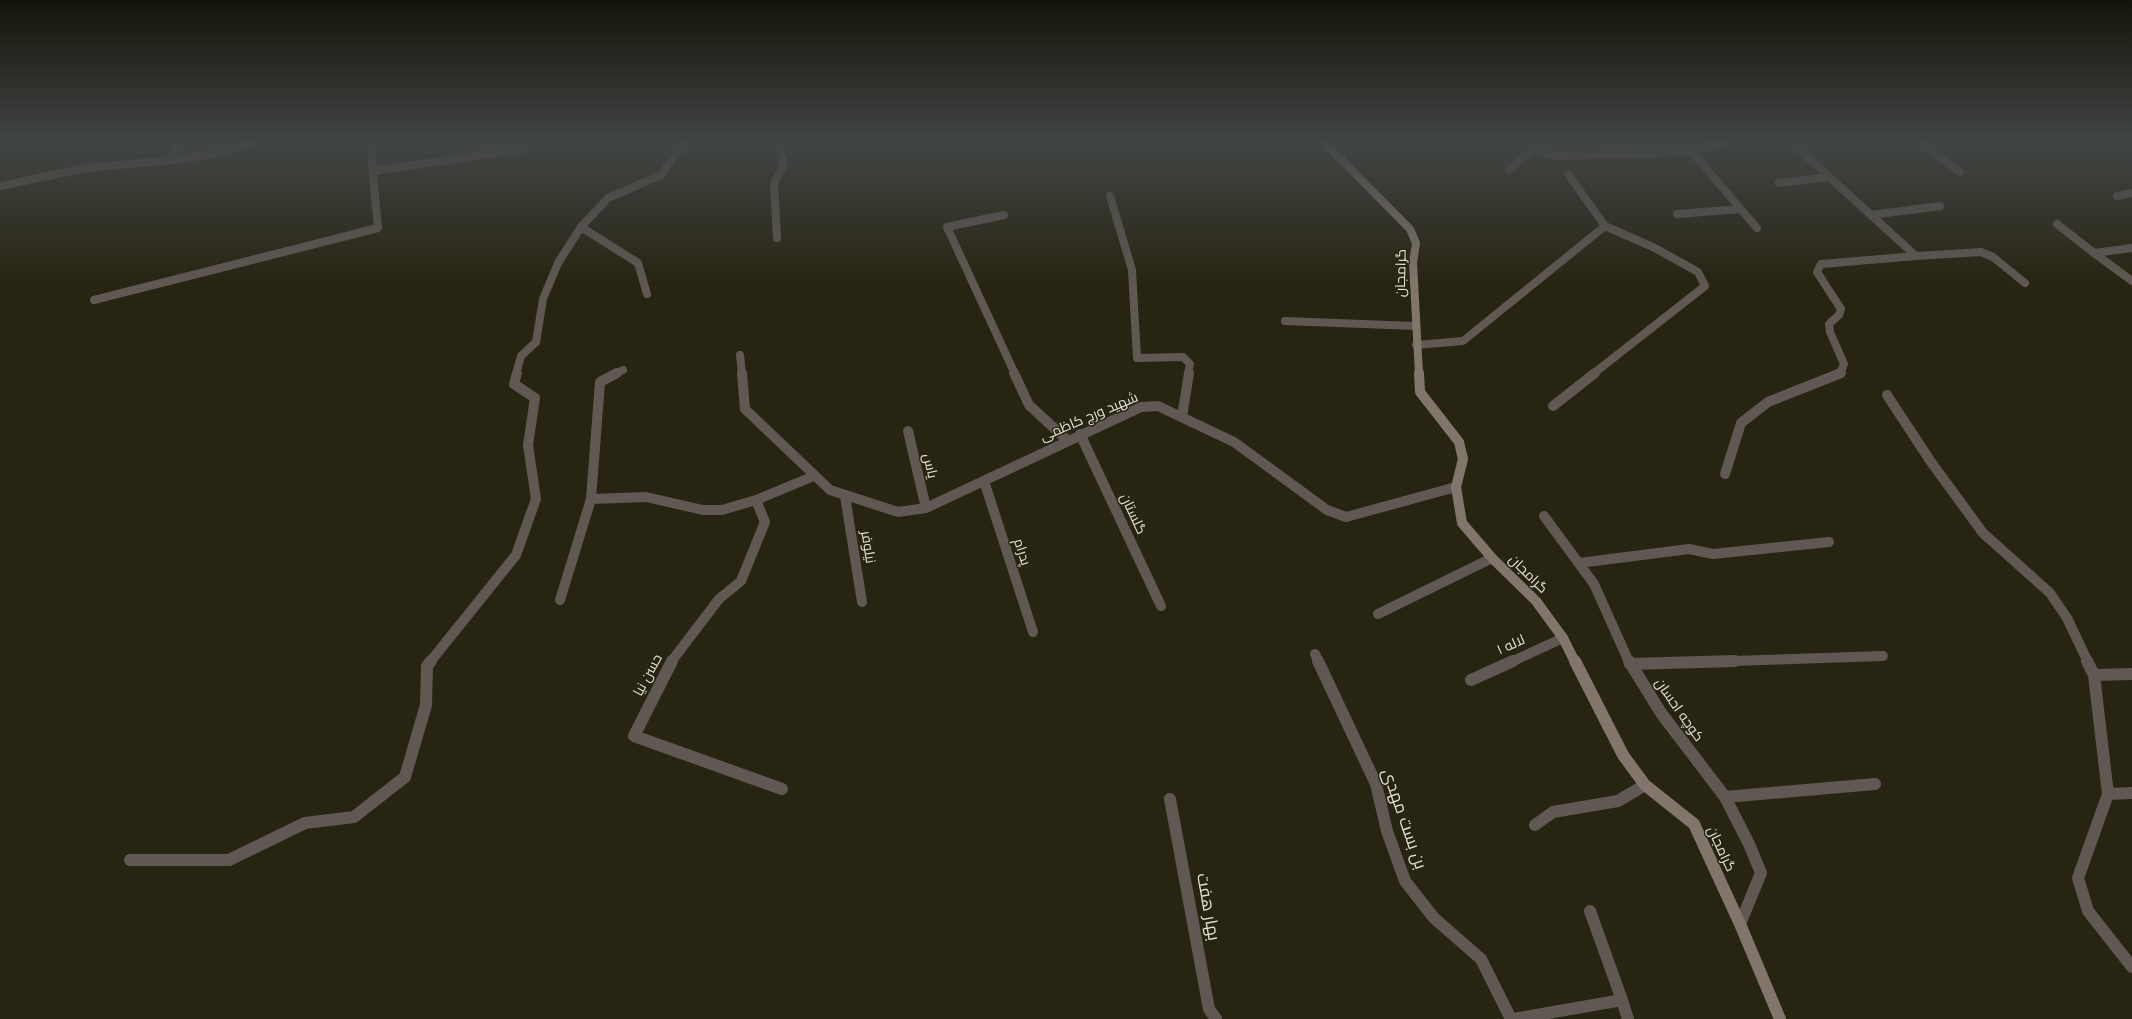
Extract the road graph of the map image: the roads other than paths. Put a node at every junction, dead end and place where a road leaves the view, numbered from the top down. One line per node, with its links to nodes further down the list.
1 (375, 191): 27 (street)
2 (625, 191): 18 (street)
3 (774, 191): 20 (street)
4 (1372, 191): 29 (street, گرامجان)
5 (1580, 191): 17 (street)
6 (1724, 191): 12 (street)
7 (1844, 191): 15 (street)
8 (2132, 193): 10 (street)
9 (1110, 196): 35 (street)
10 (2117, 196)
11 (1940, 206): 15 (street)
12 (1740, 209): 13 (street); 19 (street)
13 (1677, 214)
14 (1004, 215): 38 (street)
15 (1871, 215): 23 (street)
16 (2057, 224): 22 (street)
17 (1605, 226): 30 (street); 34 (street)
18 (580, 227): 26 (street); 71 (street)
19 (1757, 228)
20 (776, 238)
21 (2132, 248): 22 (street)
22 (2094, 253): 24 (street)
23 (1916, 256): 25 (street); 39 (street)
24 (2132, 281)
25 (2025, 283)
26 (647, 294)
27 (94, 300)
28 (1285, 321): 29 (street)
29 (1415, 326): 30 (street, گرامجان)
30 (1416, 345): 42 (street, گرامجان)
31 (740, 355): 40 (street, شهید ورچ کاظمی)
32 (623, 370): 44 (street)
33 (1887, 395): 61 (street)
34 (1553, 406)
35 (1182, 417): 37 (street, شهید ورچ کاظمی); 42 (street, شهید ورچ کاظمی)
36 (908, 431): 46 (street, یاس)
37 (1080, 434): 38 (street, شهید ورچ کاظمی); 53 (street, گلستان)
38 (1067, 440): 41 (street, شهید ورچ کاظمی)
39 (1725, 474)
40 (814, 476): 43 (street, شهید ورچ کاظمی); 45 (street)
41 (984, 481): 46 (street, شهید ورچ کاظمی); 55 (street, پدرام)
42 (1456, 487): 49 (street, گرامجان)
43 (846, 496): 46 (street, شهید ورچ کاظمی); 52 (street, نیلوفر)
44 (590, 499): 45 (street); 51 (street)
45 (756, 500): 65 (street, حسن نیا)
46 (926, 508)
47 (1544, 516): 50 (street, کوچه احسان)
48 (1829, 542): 50 (street)
49 (1492, 558): 54 (street); 56 (street, گرامجان)
50 (1578, 563): 59 (street, کوچه احسان)
51 (560, 600)
52 (862, 602)
53 (1161, 606)
54 (1378, 614)
55 (1033, 632)
56 (1563, 638): 62 (street, لاله ۱); 64 (street, گرامجان)
57 (1315, 654): 77 (street, بن بست مهدی)
58 (1883, 656): 59 (street)
59 (1630, 664): 68 (street, کوچه احسان)
60 (2132, 674): 61 (street)
61 (2094, 675): 67 (street)
62 (1471, 680)
63 (1875, 784): 68 (street)
64 (1645, 785): 70 (street); 73 (street, گرامجان)
65 (782, 789)
66 (2132, 793): 67 (street)
67 (2108, 794): 74 (street)
68 (1725, 797): 73 (street, کوچه احسان)
69 (1170, 799): 76 (street, بهار هفت)
70 (1535, 825)
71 (130, 860)
72 (1590, 911): 75 (street)
73 (1740, 924): 79 (street, گرامجان)
74 (2132, 967)
75 (1622, 1000): 77 (street, بن بست مهدی); 78 (street)
76 (1216, 1019)
77 (1512, 1019)
78 (1628, 1019)
79 (1780, 1019)

